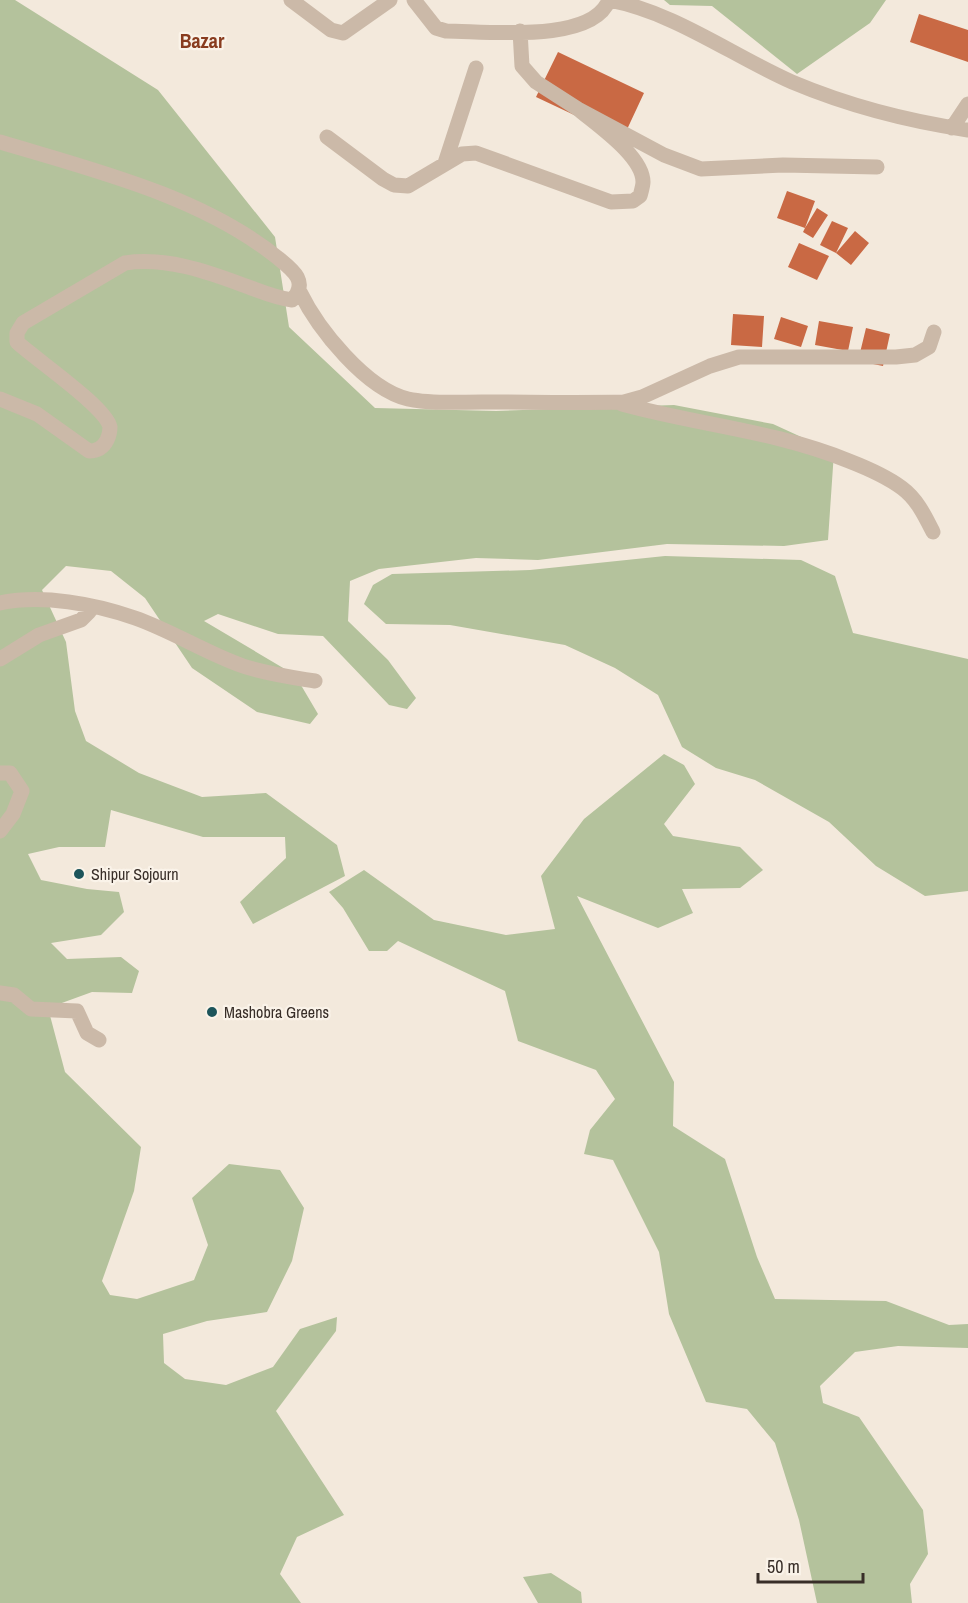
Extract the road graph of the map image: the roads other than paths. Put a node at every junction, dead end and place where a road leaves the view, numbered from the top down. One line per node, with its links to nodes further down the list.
1 (291, 0): 2 (street)
2 (390, 0)
3 (414, 0): 5 (street)
4 (609, 0): 5 (street); 9 (street)
5 (520, 31): 8 (street)
6 (476, 68): 13 (street)
7 (968, 104): 9 (street)
8 (578, 110): 13 (street); 14 (street)
9 (952, 128): 10 (street)
10 (968, 130)
11 (327, 137): 13 (street)
12 (0, 142): 15 (street)
13 (445, 163)
14 (877, 167)
15 (300, 292): 17 (street); 18 (street)
16 (934, 332): 18 (street)
17 (0, 399)
18 (617, 402): 19 (street)
19 (933, 532)
20 (0, 603): 21 (street)
21 (86, 606): 22 (street); 23 (street)
22 (0, 659)
23 (315, 681)
24 (0, 773): 25 (street)
25 (0, 831)
26 (0, 993): 27 (street)
27 (99, 1040)

